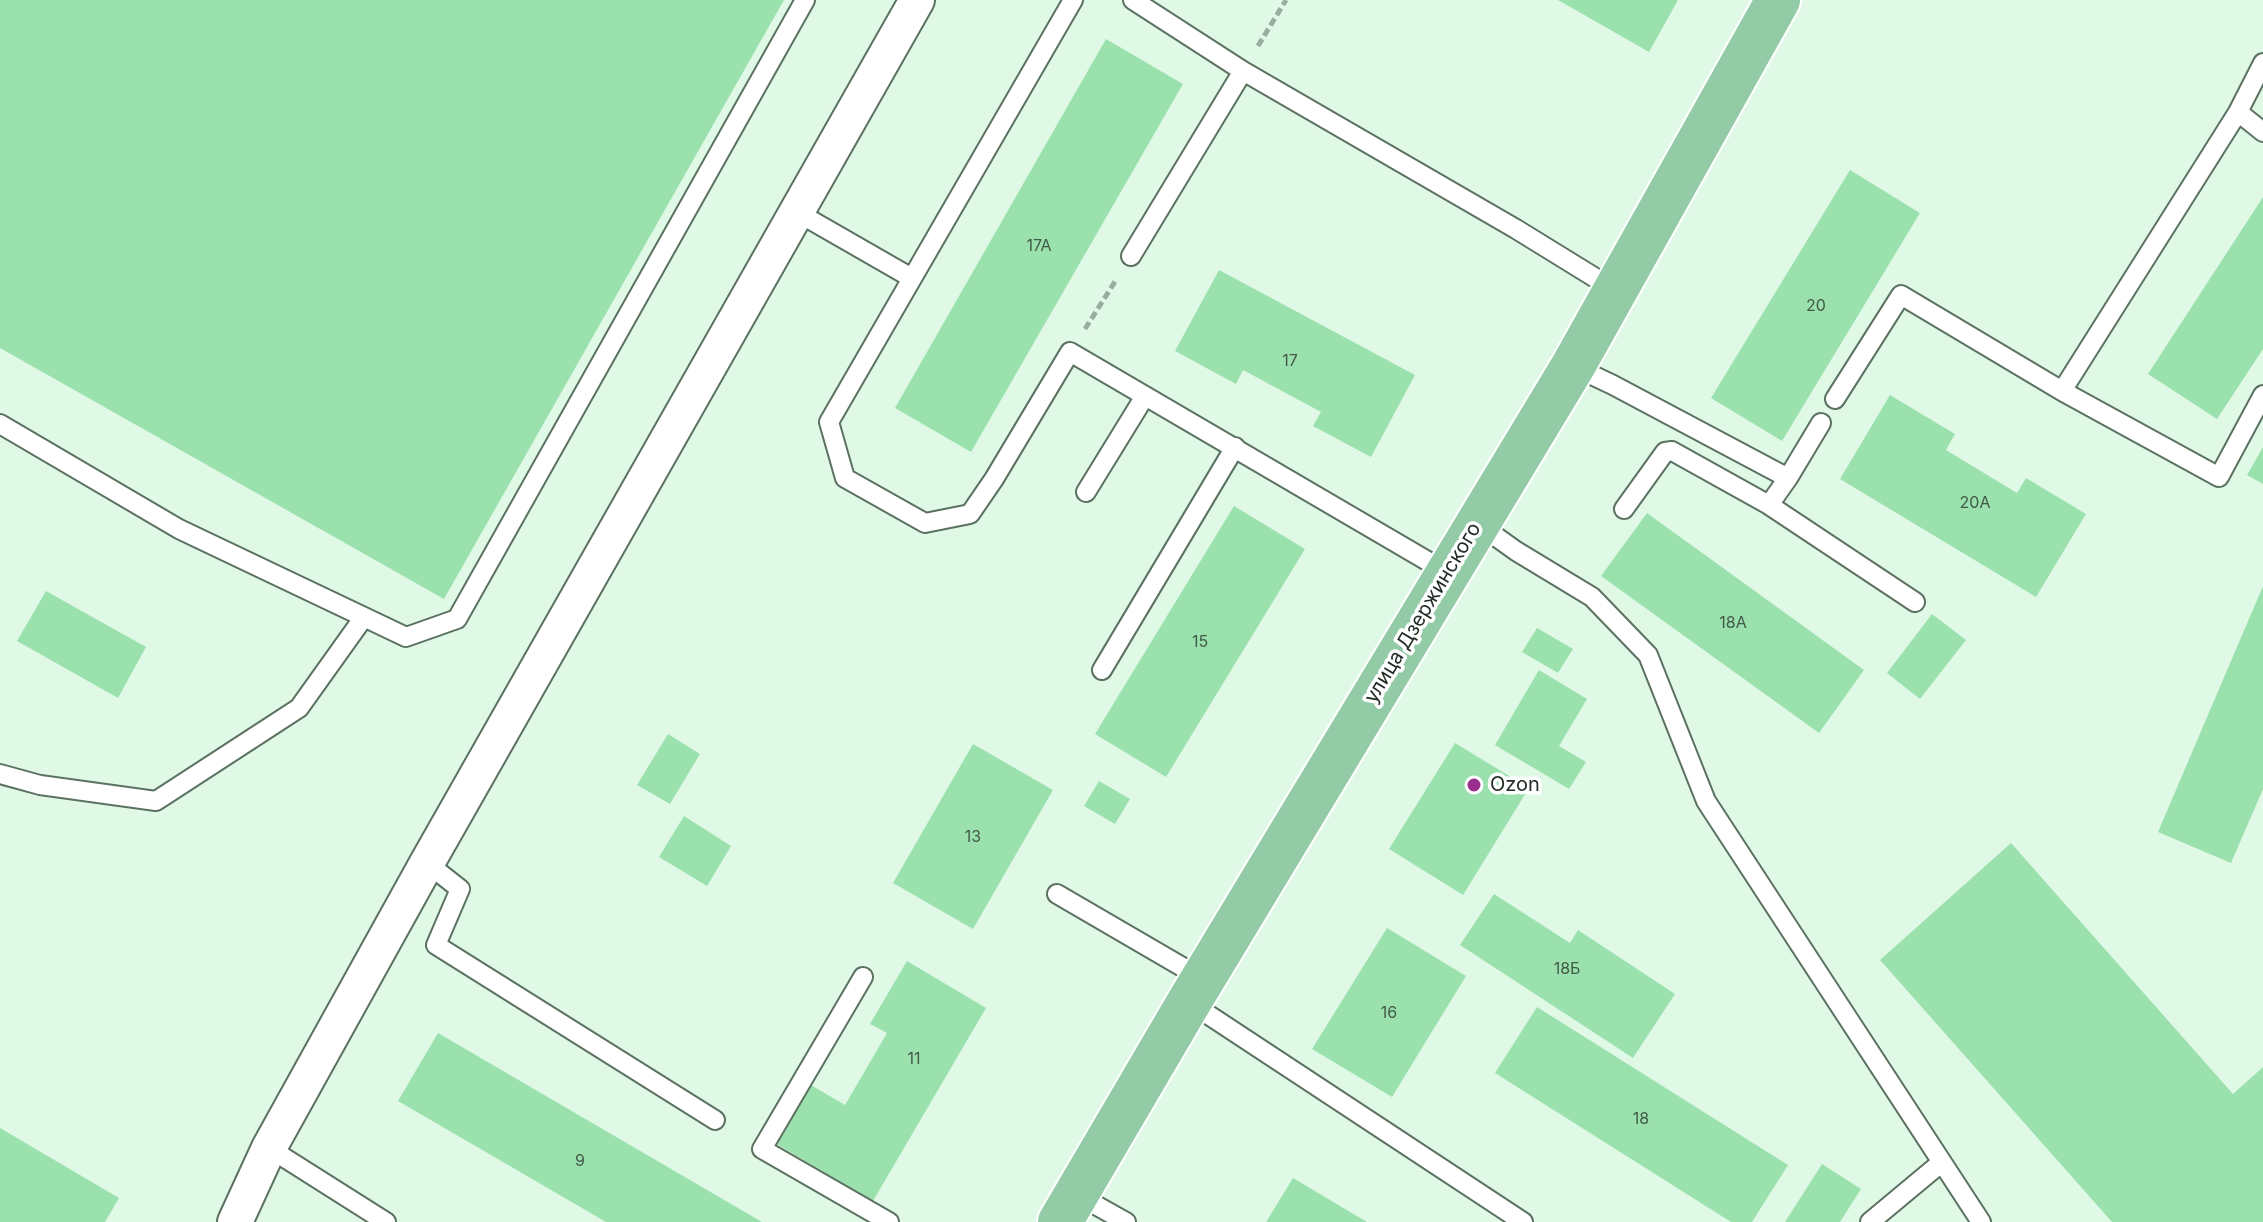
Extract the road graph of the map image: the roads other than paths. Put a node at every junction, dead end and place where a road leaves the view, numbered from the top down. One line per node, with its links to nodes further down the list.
1 (805, 0): 29 (lane)
2 (917, 0): 10 (street)
3 (1073, 0): 12 (lane)
4 (1133, 0): 7 (lane)
5 (1778, 0): 13 (main road, улица Дзержинского)
6 (2263, 63): 8 (lane)
7 (1243, 71): 11 (lane); 13 (lane)
8 (2238, 112): 9 (lane); 15 (lane)
9 (2263, 132)
10 (795, 211): 12 (lane); 32 (street)
11 (1131, 256)
12 (910, 277): 17 (lane)
13 (1615, 290): 14 (main road, улица Дзержинского)
14 (1573, 366): 22 (lane); 26 (main road, улица Дзержинского)
15 (2062, 391): 16 (lane); 18 (lane)
16 (2263, 395)
17 (1145, 396): 21 (lane); 23 (lane)
18 (1835, 399)
19 (1821, 423): 22 (lane)
20 (0, 424): 29 (lane)
21 (1235, 447): 27 (lane); 30 (lane)
22 (1788, 478): 24 (lane)
23 (1086, 492)
24 (1769, 505): 25 (lane); 28 (lane)
25 (1624, 509)
26 (1477, 523): 27 (main road, улица Дзержинского); 38 (lane)
27 (1448, 573): 35 (main road, улица Дзержинского)
28 (1915, 602)
29 (364, 617): 31 (lane)
30 (1102, 670)
31 (0, 774)
32 (427, 863): 36 (lane); 37 (street)
33 (1057, 894): 35 (lane)
34 (863, 977): 42 (lane)
35 (1196, 990): 39 (main road, улица Дзержинского); 44 (lane)
36 (715, 1120)
37 (269, 1148): 40 (street); 41 (lane)
38 (1942, 1162): 45 (lane); 46 (lane)
39 (1068, 1208): 43 (lane)
40 (235, 1222)
41 (386, 1222)
42 (889, 1222)
43 (1126, 1222)
44 (1523, 1222)
45 (1870, 1222)
46 (1981, 1222)

